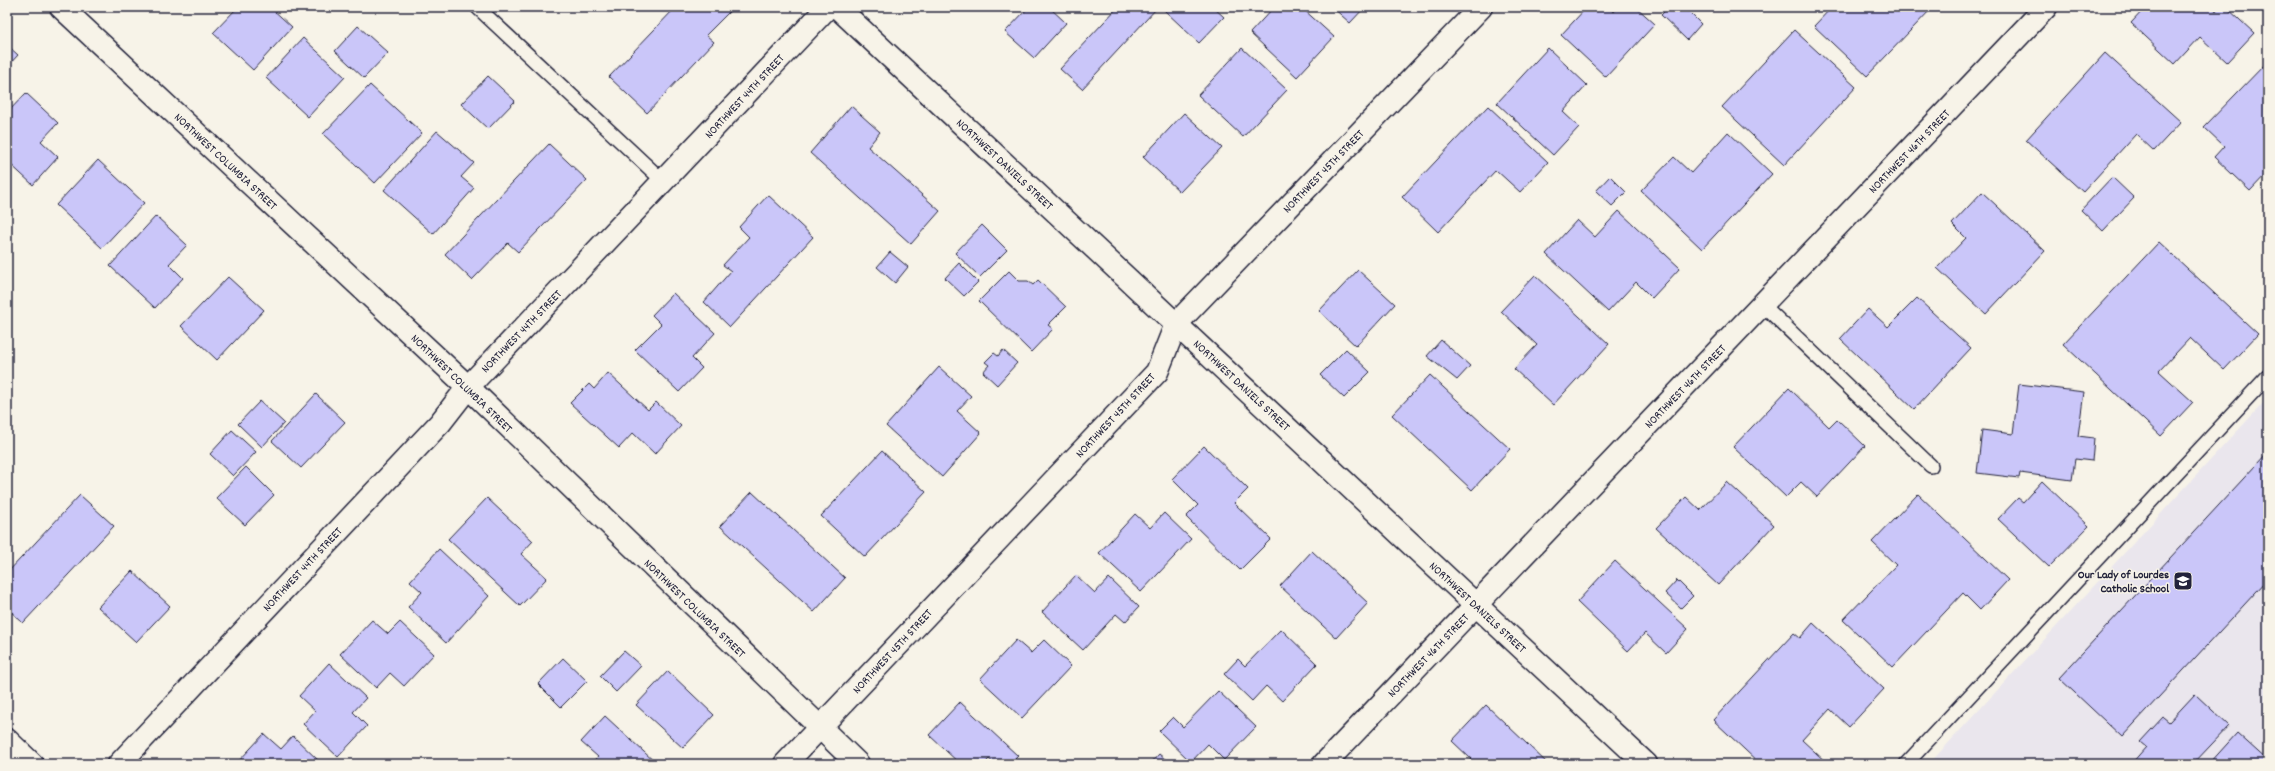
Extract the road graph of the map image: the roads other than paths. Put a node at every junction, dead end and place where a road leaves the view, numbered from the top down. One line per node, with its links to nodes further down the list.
1 (61, 7): 11 (street, NORTHWEST COLUMBIA STREET)
2 (477, 7): 7 (lane)
3 (828, 7): 7 (street, NORTHWEST 44TH STREET)
4 (838, 7): 9 (street, NORTHWEST DANIELS STREET)
5 (1481, 7): 9 (street, NORTHWEST 45TH STREET)
6 (2046, 7): 8 (street, NORTHWEST 46TH STREET)
7 (663, 181): 11 (street, NORTHWEST 44TH STREET)
8 (1762, 304): 12 (lane); 13 (street, NORTHWEST 46TH STREET)
9 (1176, 324): 13 (street, NORTHWEST DANIELS STREET); 14 (street, NORTHWEST 45TH STREET)
10 (2268, 376): 22 (lane)
11 (468, 387): 14 (street, NORTHWEST COLUMBIA STREET); 17 (street, NORTHWEST 44TH STREET)
12 (1931, 466)
13 (1476, 604): 20 (street, NORTHWEST 46TH STREET); 21 (street, NORTHWEST DANIELS STREET)
14 (819, 728): 18 (street, NORTHWEST 45TH STREET); 19 (street, NORTHWEST COLUMBIA STREET)
15 (7, 740): 16 (street)
16 (32, 764)
17 (119, 764)
18 (785, 764)
19 (858, 764)
20 (1324, 764)
21 (1646, 764)
22 (1906, 764)

